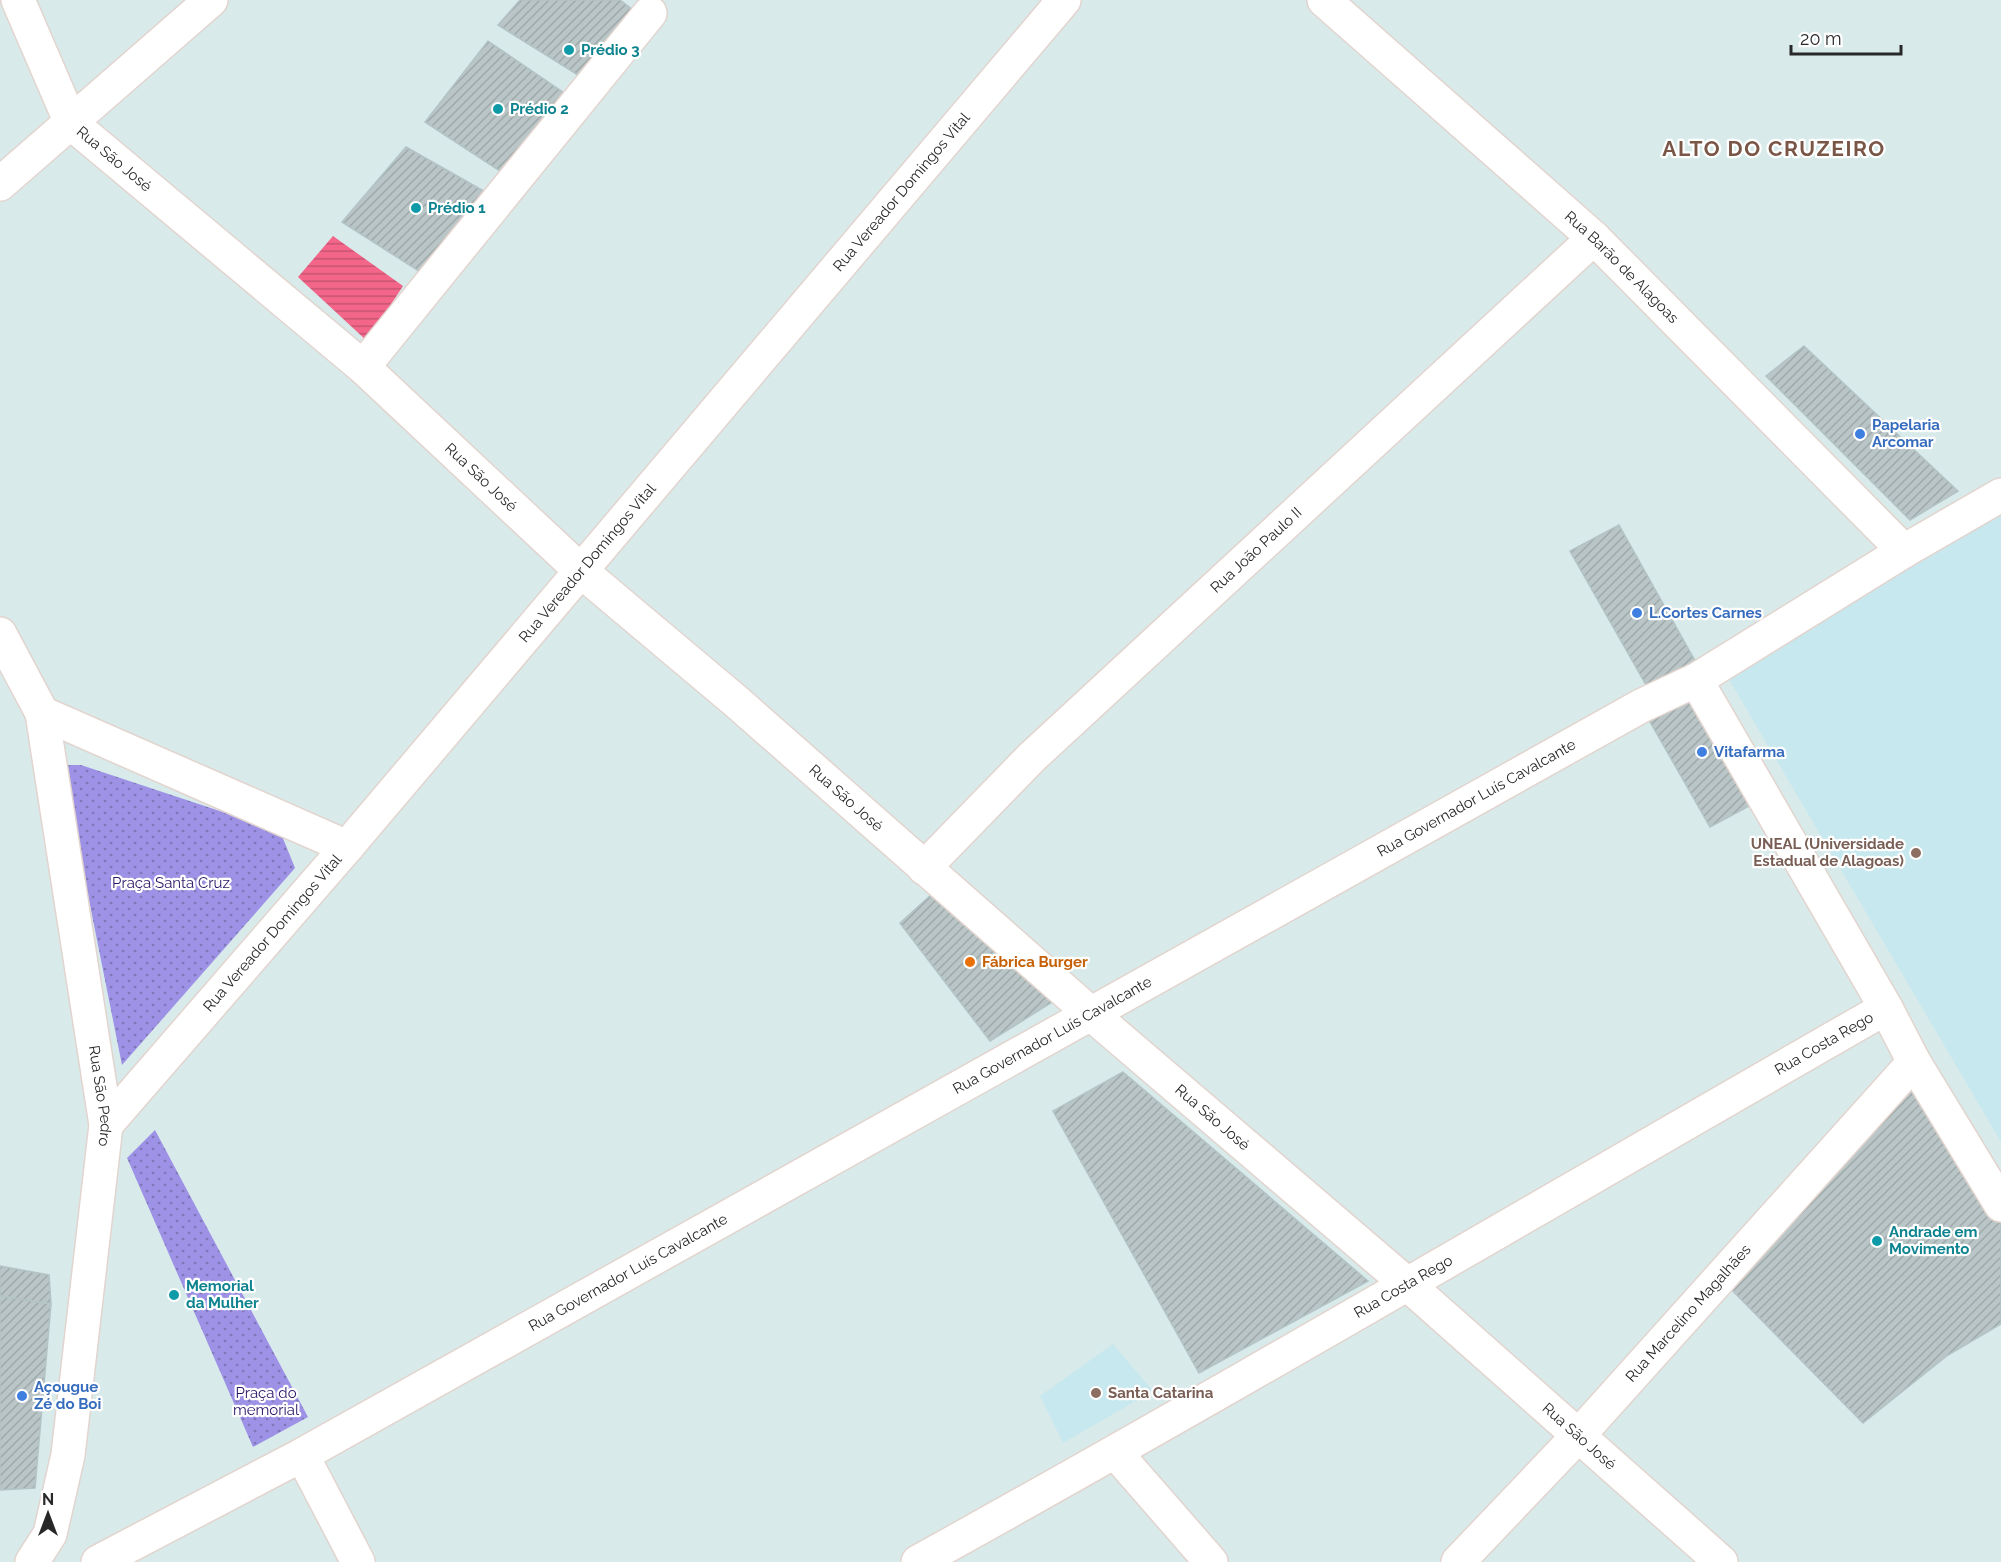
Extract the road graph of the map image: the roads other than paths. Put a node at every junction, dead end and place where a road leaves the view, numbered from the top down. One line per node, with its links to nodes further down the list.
1 (18, 0): 6 (street, Rua São José)
2 (210, 0): 6 (street)
3 (1065, 0): 12 (street, Rua Vereador Domingos Vital)
4 (1324, 0): 8 (street, Rua Barão de Alagoas)
5 (650, 13): 9 (street)
6 (71, 123): 7 (street); 9 (street, Rua São José)
7 (0, 184)
8 (1594, 238): 11 (street, Rua Barão de Alagoas); 17 (street, Rua João Paulo II)
9 (363, 367): 12 (street, Rua São José)
10 (2001, 495): 11 (street, Rua Governador Luís Cavalcante)
11 (1904, 551): 14 (street, Rua Governador Luís Cavalcante)
12 (581, 571): 16 (street, Rua Vereador Domingos Vital); 17 (street, Rua São José)
13 (0, 634): 15 (street, Rua São Pedro)
14 (1696, 680): 18 (street); 19 (street, Rua Governador Luís Cavalcante)
15 (42, 713): 16 (street); 21 (street, Rua São Pedro)
16 (347, 847): 21 (street, Rua Vereador Domingos Vital)
17 (924, 868): 19 (street, Rua São José)
18 (1886, 1008): 20 (street); 23 (street, Rua Costa Rego)
19 (1090, 1013): 23 (street, Rua São José); 26 (street, Rua Governador Luís Cavalcante)
20 (1914, 1062): 22 (street); 24 (street, Rua Marcelino Magalhães)
21 (106, 1125): 27 (street, Rua São Pedro)
22 (2001, 1205)
23 (1406, 1283): 24 (street, Rua São José); 25 (street, Rua Costa Rego)
24 (1578, 1436): 32 (street, Rua Marcelino Magalhães); 33 (street, Rua São José)
25 (1116, 1452): 30 (street, Rua Costa Rego); 31 (street)
26 (302, 1455): 28 (street, Rua Governador Luís Cavalcante); 29 (street)
27 (32, 1562)
28 (98, 1562)
29 (358, 1562)
30 (918, 1562)
31 (1211, 1562)
32 (1458, 1562)
33 (1721, 1562)

